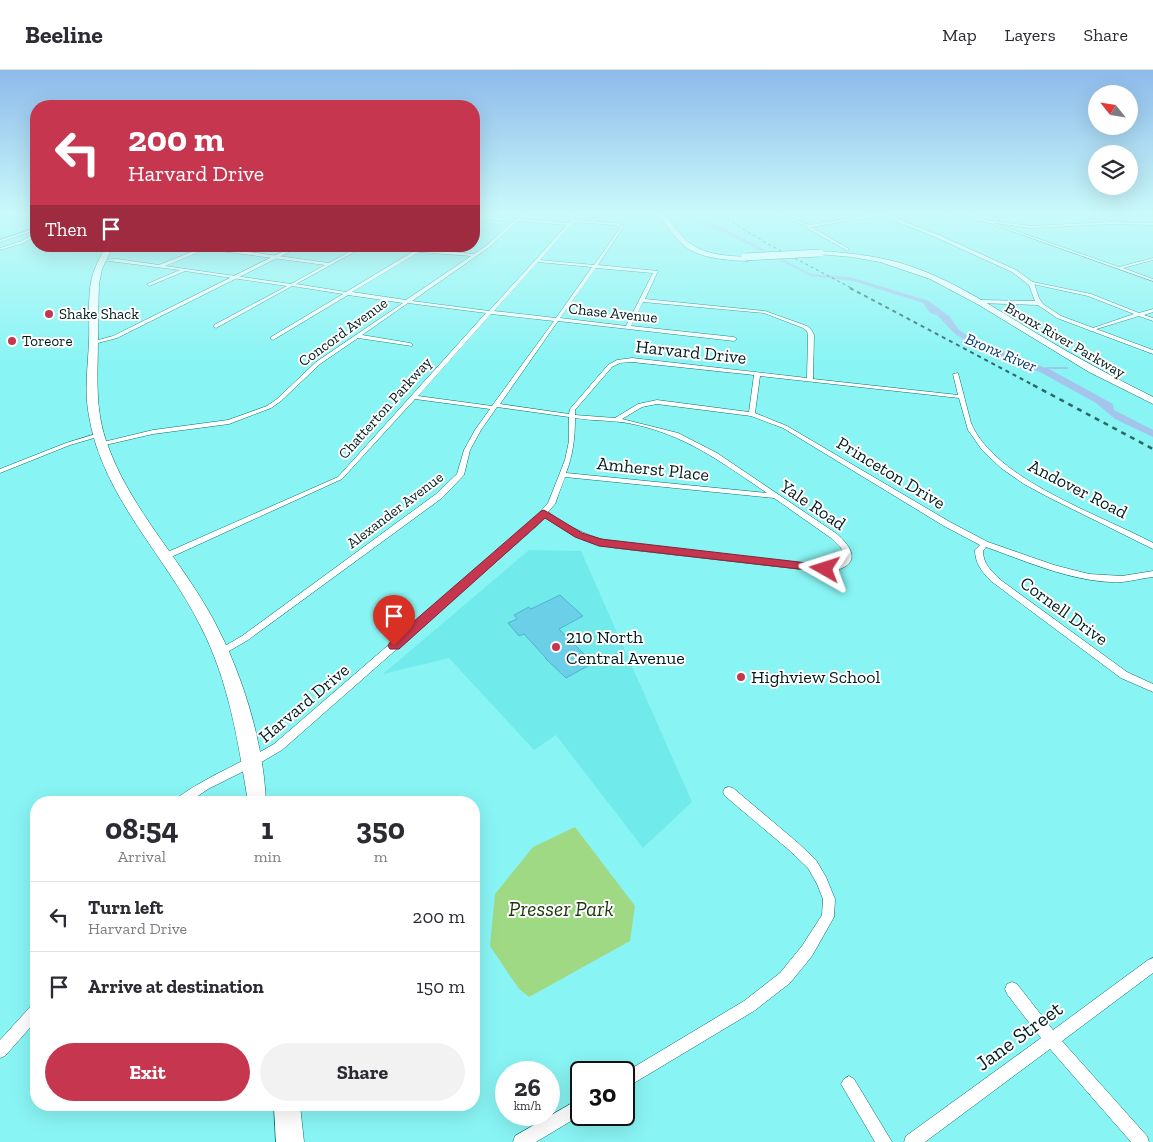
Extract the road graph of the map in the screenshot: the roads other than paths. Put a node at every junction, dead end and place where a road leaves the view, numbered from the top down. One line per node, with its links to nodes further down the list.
1 (102, 263): 42 (main road)
2 (139, 263): 17 (street, Chase Avenue)
3 (167, 263): 17 (street)
4 (264, 263): 21 (street)
5 (322, 263): 16 (street)
6 (396, 263): 26 (street)
7 (462, 263): 28 (street, Concord Avenue)
8 (535, 263): 32 (street, Chatterton Parkway)
9 (561, 263): 18 (street)
10 (597, 263): 18 (street, Alexander Avenue)
11 (881, 263): 52 (main road, Bronx River Parkway)
12 (891, 263): 29 (main road, Bronx River Parkway)
13 (996, 263): 23 (street)
14 (1104, 263): 19 (street)
15 (1137, 263): 19 (street)
16 (329, 264): 25 (street)
17 (160, 266): 20 (street, Chase Avenue)
18 (595, 266): 27 (street); 34 (street, Alexander Avenue)
19 (1118, 268): 22 (street)
20 (184, 270): 21 (street, Chase Avenue); 24 (street)
21 (236, 277): 25 (street, Chase Avenue); 42 (street)
22 (1153, 280)
23 (1030, 282): 30 (street); 33 (street)
24 (150, 285)
25 (291, 285): 26 (street, Chase Avenue); 36 (street)
26 (347, 293): 28 (street, Chase Avenue); 40 (street)
27 (642, 300): 37 (street); 47 (street)
28 (406, 302): 32 (street, Chase Avenue); 39 (street, Concord Avenue)
29 (979, 302): 30 (street); 50 (main road, Bronx River Parkway)
30 (1039, 303): 38 (street)
31 (1153, 310): 33 (street)
32 (490, 312): 34 (street, Chase Avenue); 48 (street, Chatterton Parkway)
33 (1139, 314): 35 (street); 38 (street)
34 (558, 320): 37 (street, Chase Avenue); 51 (street, Alexander Avenue)
35 (1153, 320)
36 (216, 326)
37 (628, 327): 41 (street, Chase Avenue)
38 (1092, 330): 44 (street)
39 (356, 336): 43 (street); 56 (street, Concord Avenue)
40 (273, 338)
41 (734, 339)
42 (94, 342): 56 (main road)
43 (410, 345)
44 (1153, 352)
45 (758, 374): 47 (street, Harvard Drive); 53 (street); 54 (street, Harvard Drive)
46 (956, 374): 49 (street, Andover Road)
47 (810, 380): 49 (street, Harvard Drive)
48 (413, 397): 51 (street); 65 (street, Chatterton Parkway)
49 (962, 397): 64 (street, Andover Road)
50 (1153, 401)
51 (495, 406): 54 (street, Yale Road); 67 (street, Alexander Avenue)
52 (1153, 406)
53 (752, 414): 55 (street, Princeton Drive); 63 (street, Princeton Drive)
54 (572, 415): 55 (street, Yale Road); 58 (street, Harvard Drive)
55 (616, 420): 59 (street, Yale Road)
56 (100, 439): 57 (street, Concord Avenue); 65 (main road)
57 (0, 471)
58 (563, 474): 60 (street, Amherst Place); 62 (street, Harvard Drive)
59 (751, 479): 60 (street); 61 (street, Yale Road)
60 (740, 492): 61 (street, Amherst Place)
61 (773, 496): 62 (street, Yale Road)
62 (544, 513): 69 (street, Harvard Drive)
63 (986, 544): 66 (street, Princeton Drive); 68 (street, Cornell Drive)
64 (1153, 546)
65 (166, 556): 67 (main road)
66 (1153, 574)
67 (221, 652): 69 (main road)
68 (1153, 688)
69 (252, 762): 71 (street, Harvard Drive); 72 (main road)
70 (729, 792): 78 (street)
71 (188, 796)
72 (256, 796)
73 (1153, 965): 76 (street, Jane Street)
74 (1012, 989): 76 (street)
75 (30, 1018): 77 (street)
76 (1051, 1039): 85 (street, Jane Street); 86 (street)
77 (0, 1051)
78 (635, 1074)
79 (848, 1084): 84 (street)
80 (287, 1111): 82 (main road)
81 (570, 1113): 83 (street)
82 (290, 1142)
83 (521, 1142)
84 (884, 1142)
85 (912, 1142)
86 (1141, 1142)

